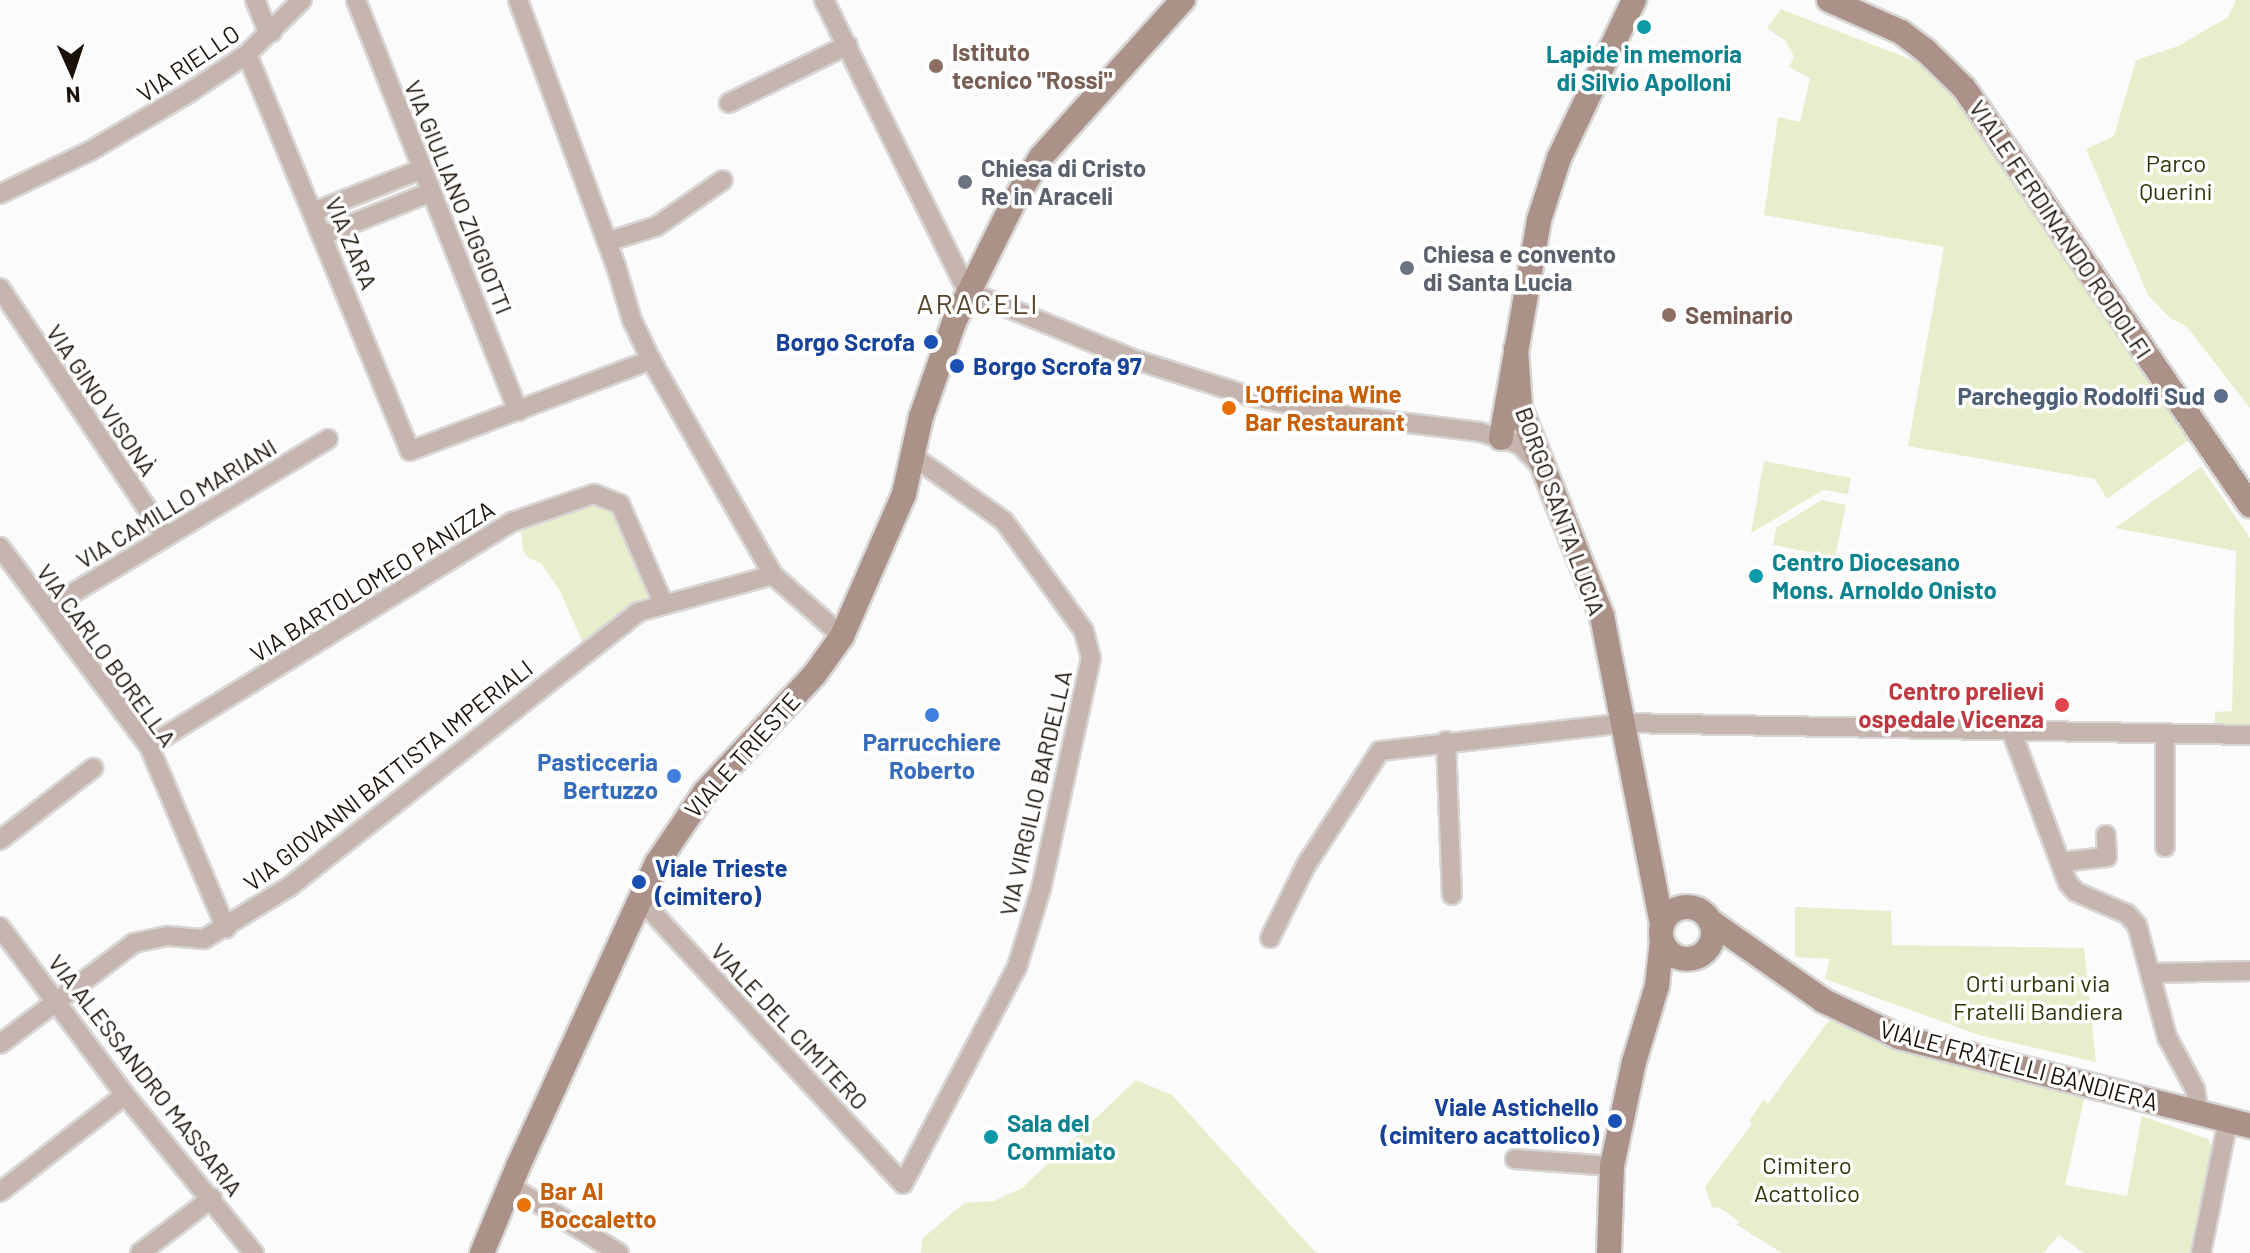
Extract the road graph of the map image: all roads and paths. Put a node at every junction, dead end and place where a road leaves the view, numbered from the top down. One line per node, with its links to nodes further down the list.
1 (255, 0): 9 (street, VIA RIELLO)
2 (302, 0): 9 (street, VIA RIELLO)
3 (356, 0): 13 (street, VIA GIULIANO ZIGGIOTTI)
4 (518, 0): 19 (street)
5 (824, 0): 10 (street)
6 (1183, 0): 21 (street, VIALE TRIESTE)
7 (1829, 0): 27 (street, VIALE FERDINANDO RODOLFI)
8 (1629, 1): 24 (street, BORGO SANTA LUCIA)
9 (272, 32): 11 (street, VIA RIELLO)
10 (848, 45): 12 (street); 21 (street)
11 (247, 54): 16 (street, VIA RIELLO); 17 (street, VIA ZARA)
12 (729, 103)
13 (422, 169): 15 (street, VIA GIULIANO ZIGGIOTTI); 17 (street)
14 (723, 180): 19 (street)
15 (431, 192): 18 (street); 23 (street, VIA GIULIANO ZIGGIOTTI)
16 (0, 194)
17 (313, 212): 18 (street, VIA ZARA)
18 (324, 235): 23 (street, VIA ZARA)
19 (607, 242): 22 (street)
20 (0, 288): 28 (street, VIA GINO VISONÀ)
21 (967, 291): 24 (street); 26 (street, VIALE TRIESTE)
22 (651, 360): 23 (street); 30 (street)
23 (518, 411)
24 (1513, 435): 34 (street, BORGO SANTA LUCIA)
25 (328, 439): 28 (street, VIA CAMILLO MARIANI)
26 (913, 456): 33 (street, VIALE TRIESTE); 66 (street, VIA VIRGILIO BARDELLA)
27 (2250, 505)
28 (166, 537): 32 (street, VIA CAMILLO MARIANI)
29 (0, 547): 32 (street, VIA CARLO BORELLA)
30 (773, 575): 31 (street, VIA GIOVANNI BATTISTA IMPERIALI); 33 (street)
31 (663, 603): 39 (street, VIA BARTOLOMEO PANIZZA); 51 (street, VIA GIOVANNI BATTISTA IMPERIALI)
32 (48, 608): 39 (street, VIA CARLO BORELLA)
33 (842, 636): 47 (street, VIALE TRIESTE)
34 (1624, 723): 35 (street); 38 (street); 44 (street, BORGO SANTA LUCIA)
35 (2011, 730): 36 (street); 45 (street)
36 (2165, 733): 37 (street); 43 (street)
37 (2249, 735)
38 (1446, 741): 46 (street); 53 (street)
39 (149, 746): 51 (street, VIA CARLO BORELLA)
40 (93, 768): 42 (street)
41 (2106, 835): 45 (street)
42 (0, 840)
43 (2165, 847)
44 (1650, 859): 48 (street, BORGO SANTA LUCIA); 52 (street, BORGO SANTA LUCIA)
45 (2060, 862): 57 (street)
46 (1452, 895)
47 (641, 900): 66 (street, VIALE DEL CIMITERO); 67 (street, VIALE TRIESTE)
48 (1689, 907): 49 (street); 52 (street)
49 (1710, 921): 54 (street); 55 (street, VIALE FRATELLI BANDIERA)
50 (0, 927): 59 (street, VIA ALESSANDRO MASSARIA)
51 (226, 928): 59 (street, VIA GIOVANNI BATTISTA IMPERIALI)
52 (1662, 933): 54 (street); 58 (street)
53 (1270, 938)
54 (1696, 955): 55 (street, VIALE FRATELLI BANDIERA); 58 (street)
55 (1759, 957): 62 (street, VIALE FRATELLI BANDIERA)
56 (2250, 971): 57 (street)
57 (2150, 973): 62 (street)
58 (1657, 986): 65 (street)
59 (58, 1000): 60 (street, VIA GIOVANNI BATTISTA IMPERIALI); 61 (street, VIA ALESSANDRO MASSARIA)
60 (0, 1044)
61 (125, 1095): 68 (street); 69 (street, VIA ALESSANDRO MASSARIA)
62 (2199, 1113): 63 (street, VIALE FRATELLI BANDIERA)
63 (2244, 1124): 75 (street)
64 (1515, 1159): 65 (street)
65 (1612, 1166): 74 (street)
66 (903, 1184)
67 (510, 1186): 72 (street, VIALE TRIESTE); 73 (street)
68 (0, 1192)
69 (212, 1198): 70 (street); 71 (street, VIA ALESSANDRO MASSARIA)
70 (140, 1253)
71 (254, 1253)
72 (482, 1253)
73 (619, 1253)
74 (1609, 1253)
75 (2201, 1253)

